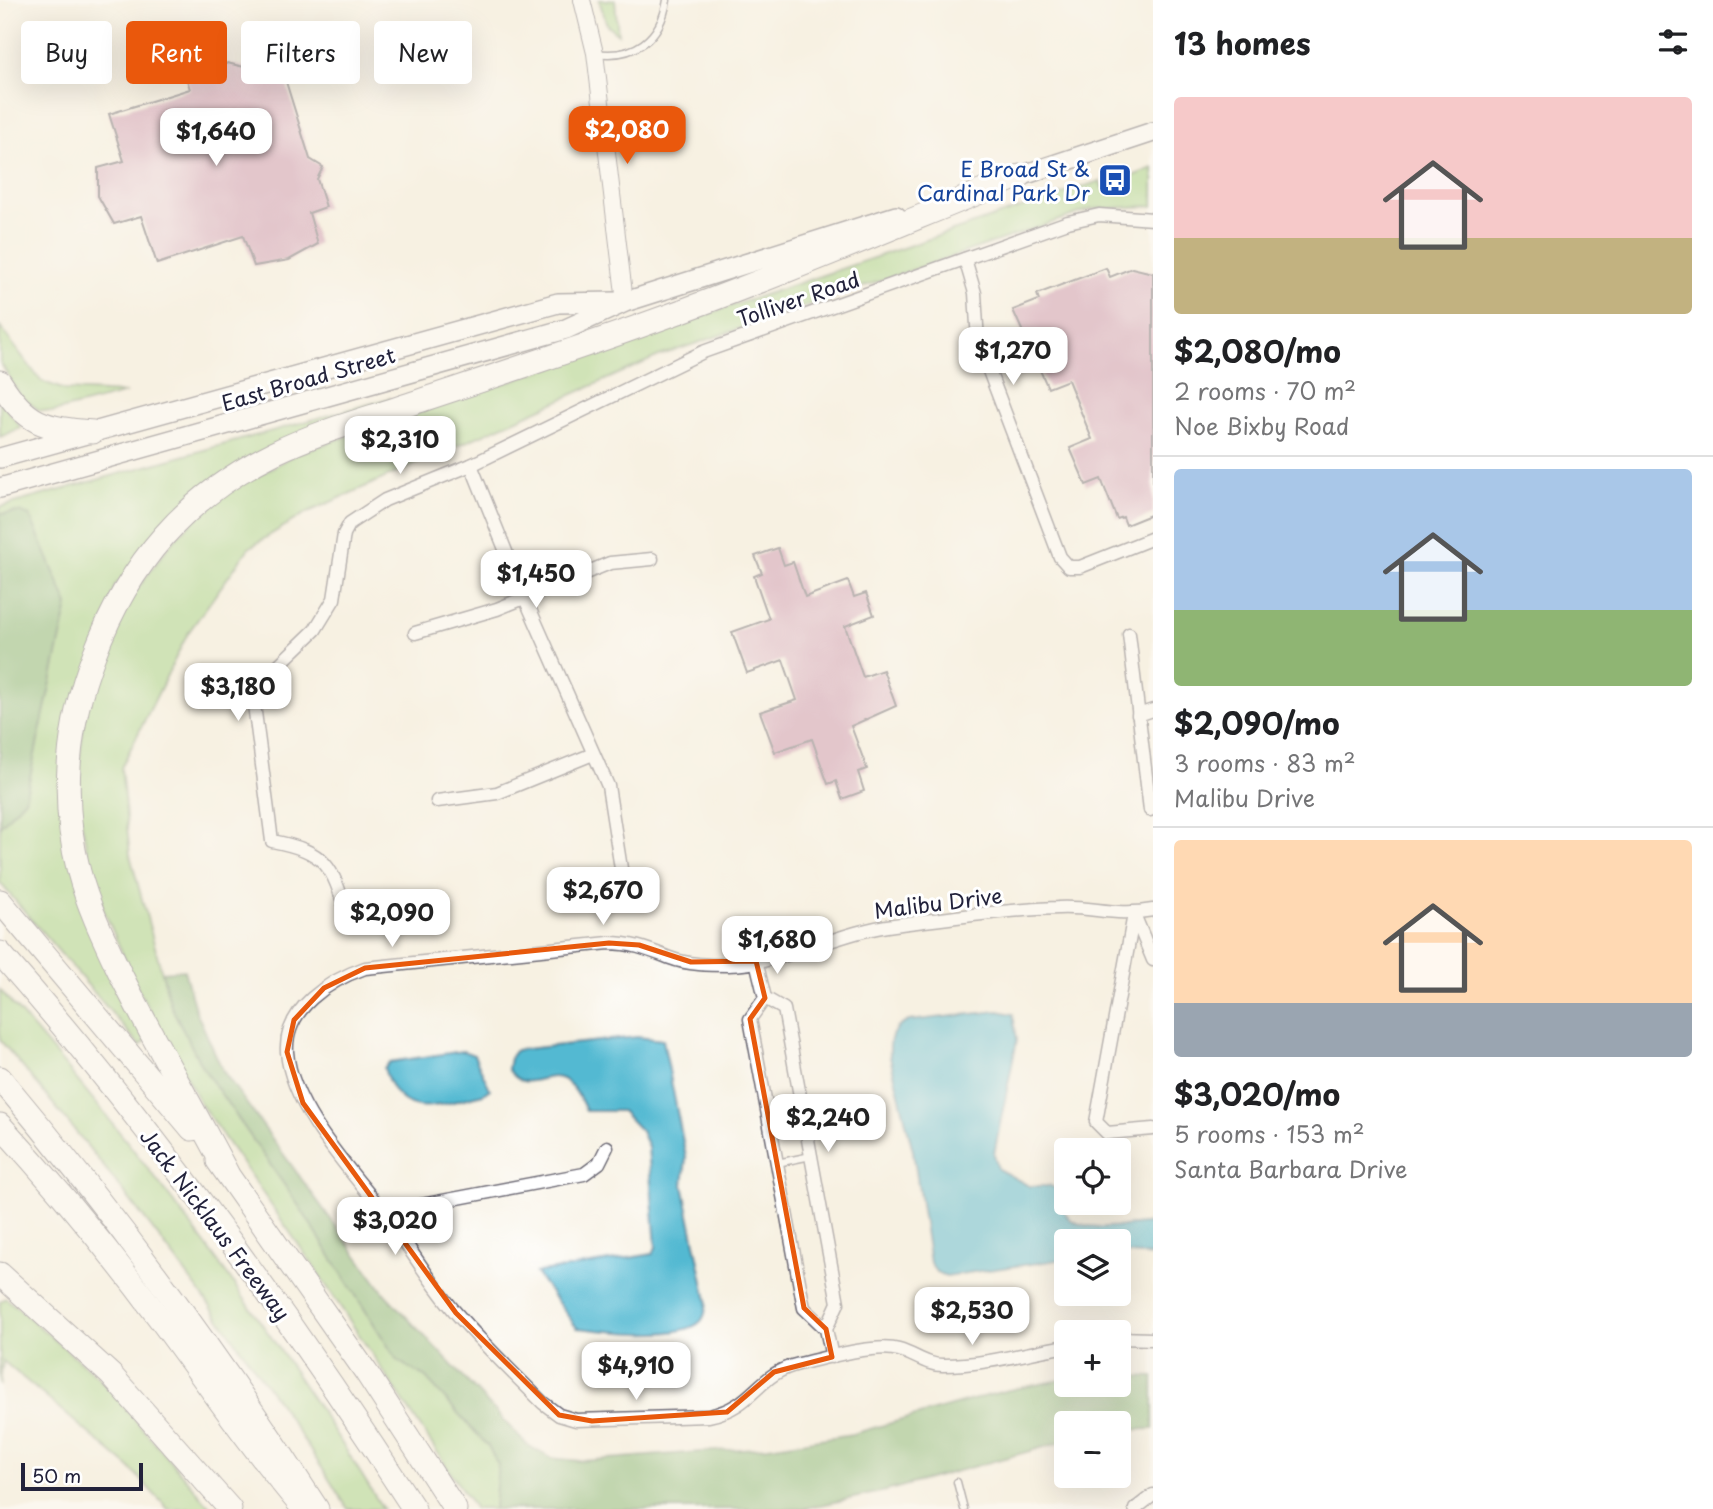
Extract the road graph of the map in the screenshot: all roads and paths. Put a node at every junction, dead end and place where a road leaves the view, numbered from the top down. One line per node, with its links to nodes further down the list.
1 (582, 0): 3 (street)
2 (667, 0): 3 (lane)
3 (595, 53): 8 (street)
4 (1153, 132): 5 (main road, East Broad Street)
5 (1020, 176): 8 (main road, East Broad Street); 39 (highway)
6 (1153, 219): 7 (street, Tolliver Road)
7 (965, 259): 12 (street, Tolliver Road); 14 (street)
8 (625, 302): 10 (main road, East Broad Street); 13 (main road, East Broad Street)
9 (0, 382): 10 (highway)
10 (93, 432): 11 (main road, East Broad Street)
11 (0, 458)
12 (471, 465): 16 (street); 28 (street, Tolliver Road)
13 (0, 488)
14 (1153, 538)
15 (652, 559): 16 (street)
16 (524, 596): 17 (street); 21 (street)
17 (415, 633)
18 (1129, 634): 20 (street)
19 (1153, 710): 20 (street)
20 (1138, 715): 23 (street)
21 (593, 754): 22 (street); 24 (street)
22 (437, 801)
23 (1150, 810)
24 (625, 894)
25 (0, 901): 39 (highway)
26 (1153, 910): 27 (street, Malibu Drive)
27 (1133, 914): 30 (street); 31 (street, Malibu Drive); 35 (street)
28 (348, 918)
29 (0, 953): 51 (highway, Jack Nicklaus Freeway)
30 (1153, 960)
31 (757, 961): 32 (street); 40 (street, Malibu Drive)
32 (765, 998): 37 (street); 38 (street)
33 (0, 1078): 50 (highway)
34 (0, 1125): 49 (highway)
35 (1153, 1129)
36 (607, 1147): 40 (street)
37 (811, 1156): 38 (lane); 42 (street)
38 (777, 1163): 42 (street)
39 (227, 1174): 52 (highway)
40 (384, 1212): 46 (street)
41 (0, 1274): 48 (highway)
42 (826, 1328): 46 (street)
43 (1131, 1338): 44 (street)
44 (1153, 1339)
45 (1054, 1348): 46 (street)
46 (832, 1357)
47 (957, 1482): 53 (lane)
48 (230, 1509)
49 (303, 1509)
50 (317, 1509)
51 (414, 1509)
52 (454, 1509)
53 (964, 1509)

